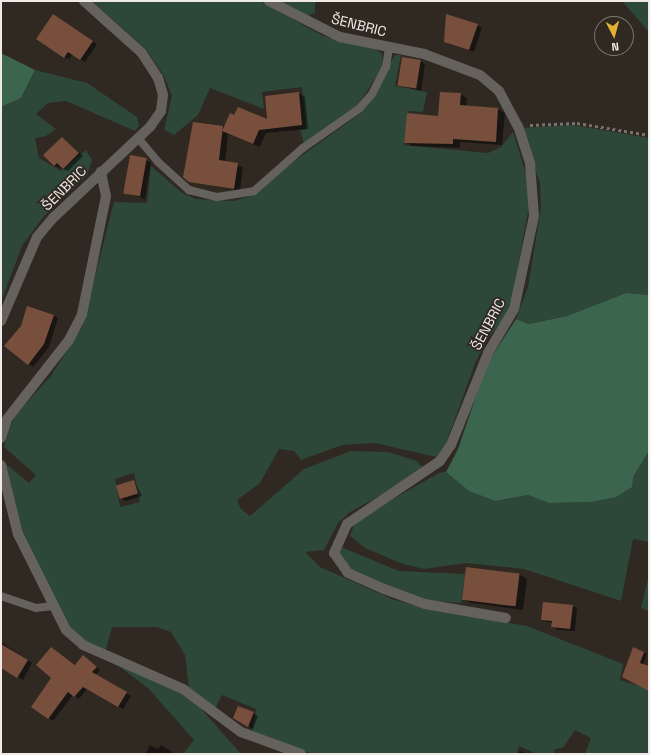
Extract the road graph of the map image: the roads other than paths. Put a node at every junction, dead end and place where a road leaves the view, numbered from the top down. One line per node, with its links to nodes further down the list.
1 (84, 1): 4 (street, ŠENBRIC)
2 (269, 1): 3 (street, ŠENBRIC)
3 (389, 47): 4 (lane); 11 (street, ŠENBRIC)
4 (138, 138): 5 (street, ŠENBRIC)
5 (101, 172): 6 (street, ŠENBRIC); 7 (street)
6 (1, 321)
7 (1, 438)
8 (1, 465): 10 (street)
9 (1, 596): 10 (lane)
10 (53, 606): 12 (street)
11 (506, 618)
12 (302, 754)

